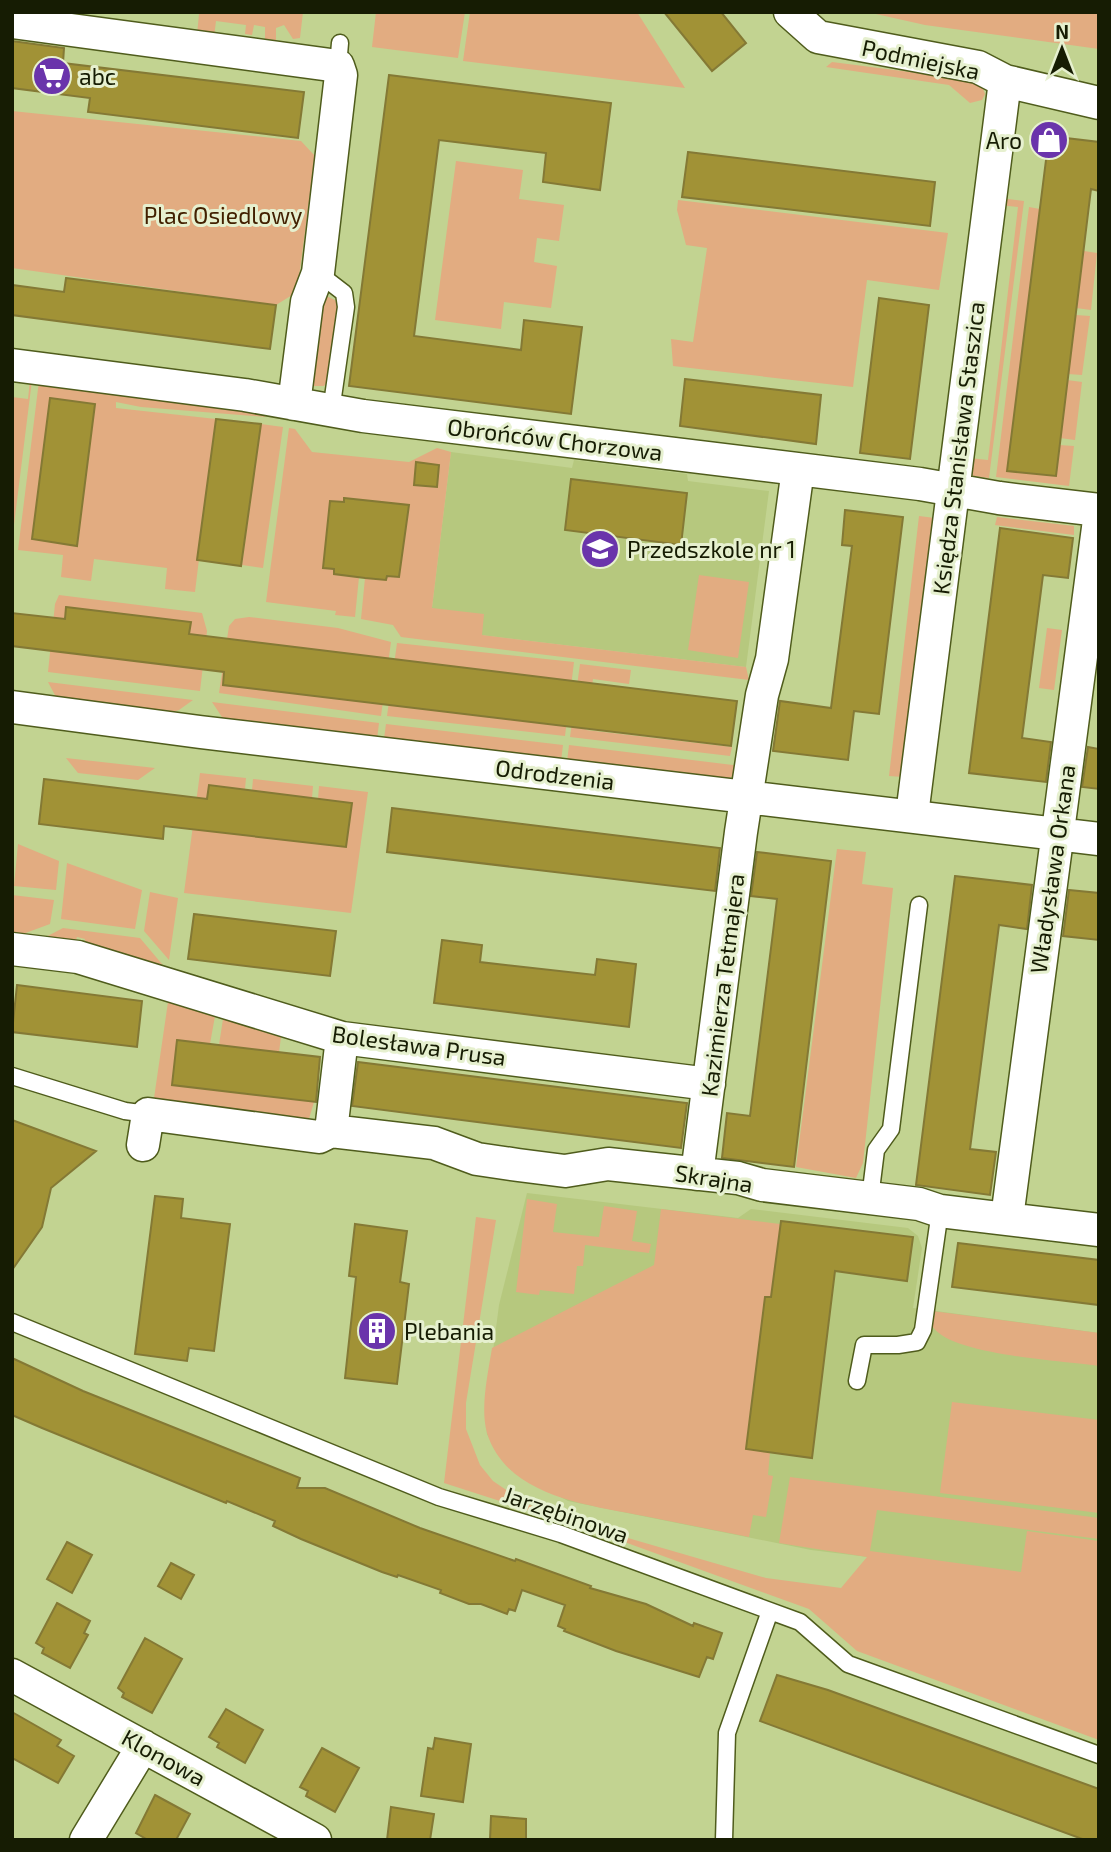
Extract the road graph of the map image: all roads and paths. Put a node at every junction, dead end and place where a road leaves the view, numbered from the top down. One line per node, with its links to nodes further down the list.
1 (790, 12): 3 (street, Podmiejska)
2 (12, 22): 5 (street)
3 (1005, 81): 4 (street, Podmiejska); 10 (street, Księdza Stanisława Staszica)
4 (1099, 103)
5 (318, 272): 7 (street); 8 (lane)
6 (12, 365): 7 (street, Obrońców Chorzowa)
7 (294, 404): 8 (street, Obrońców Chorzowa)
8 (331, 411): 9 (street, Obrońców Chorzowa)
9 (798, 469): 10 (street, Obrońców Chorzowa); 14 (street, Kazimierza Tetmajera)
10 (953, 490): 11 (street, Obrońców Chorzowa); 15 (street, Księdza Stanisława Staszica)
11 (1099, 510)
12 (1099, 520): 16 (street, Władysława Orkana)
13 (12, 706): 14 (street, Odrodzenia)
14 (748, 797): 15 (street, Odrodzenia); 22 (street, Kazimierza Tetmajera)
15 (912, 815): 16 (street, Odrodzenia)
16 (1058, 834): 17 (street, Odrodzenia); 29 (street, Władysława Orkana)
17 (1099, 839)
18 (919, 905): 27 (lane)
19 (12, 949): 20 (street, Bolesława Prusa)
20 (342, 1038): 22 (street, Bolesława Prusa); 24 (street)
21 (12, 1076): 23 (lane)
22 (709, 1084): 26 (street, Kazimierza Tetmajera)
23 (148, 1114): 24 (street, Skrajna); 25 (street)
24 (331, 1130): 26 (street, Skrajna)
25 (144, 1145)
26 (697, 1174): 27 (street, Skrajna)
27 (870, 1198): 28 (street, Skrajna)
28 (940, 1212): 29 (street, Skrajna); 32 (lane)
29 (1007, 1218): 30 (street, Skrajna)
30 (1099, 1230)
31 (12, 1322): 33 (lane, Jarzębinowa)
32 (857, 1381)
33 (770, 1611): 36 (lane, Jarzębinowa); 39 (lane)
34 (12, 1675): 35 (street, Klonowa)
35 (144, 1746): 37 (street); 38 (street, Klonowa)
36 (1099, 1755)
37 (86, 1840)
38 (315, 1840)
39 (724, 1840)

